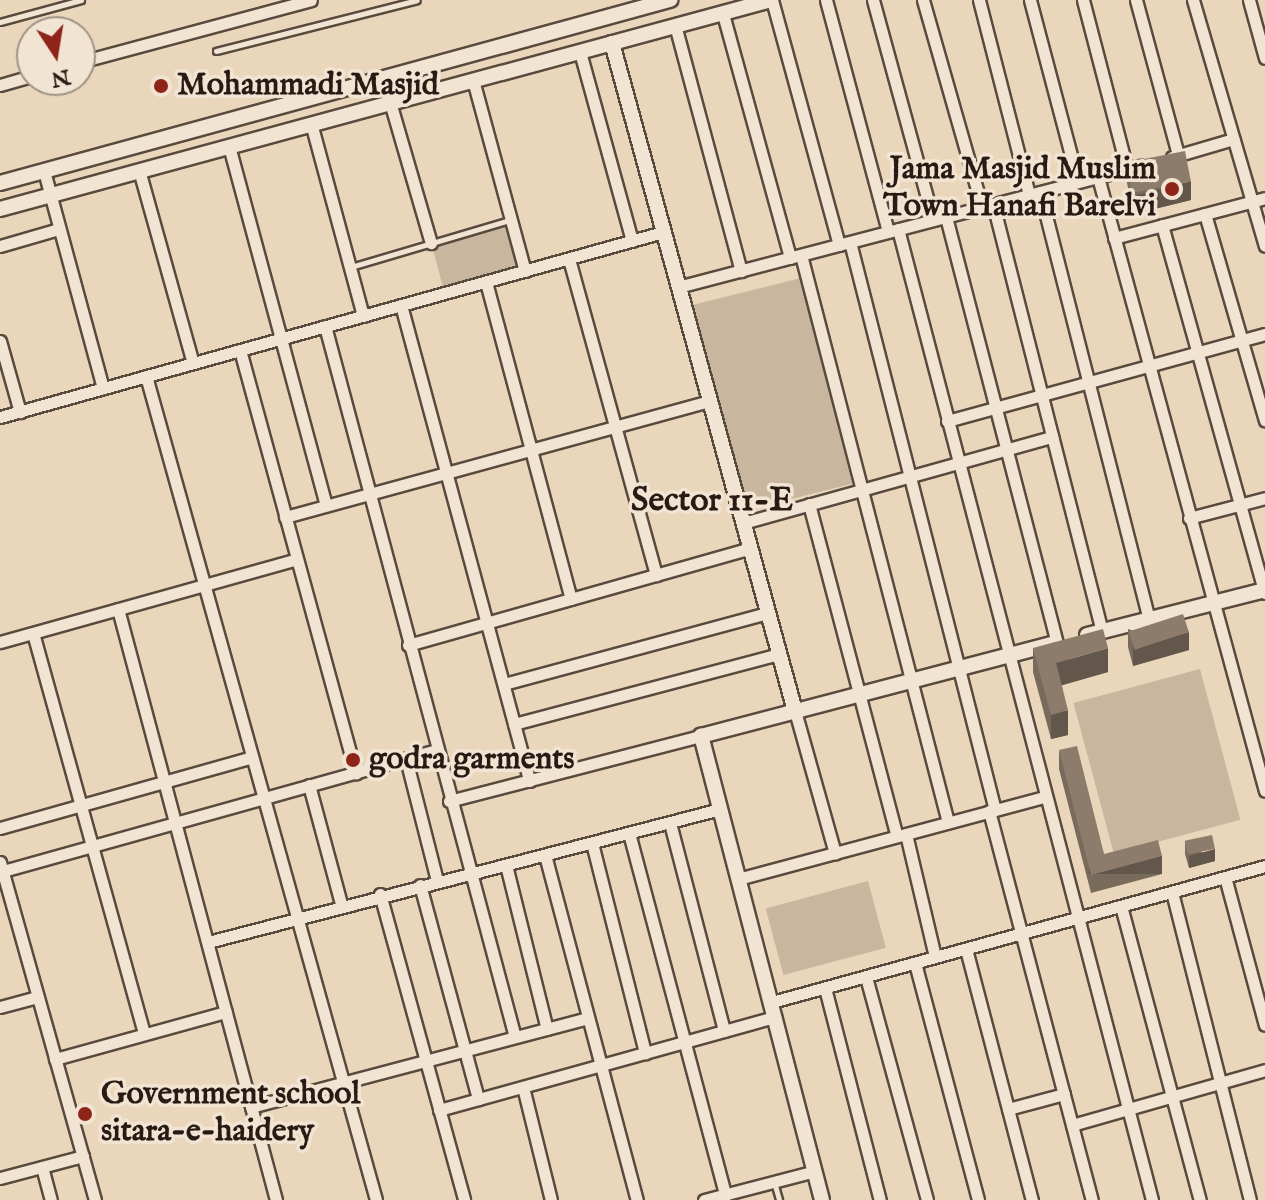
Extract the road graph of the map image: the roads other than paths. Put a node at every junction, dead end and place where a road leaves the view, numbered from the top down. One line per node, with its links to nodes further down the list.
1 (81, 0): 16 (lane)
2 (311, 0): 21 (street)
3 (417, 0): 19 (lane)
4 (670, 0): 31 (street)
5 (771, 0): 15 (street); 52 (street)
6 (826, 0): 47 (street)
7 (873, 0): 44 (street)
8 (923, 0): 39 (street)
9 (979, 0): 35 (street)
10 (1030, 0): 33 (street)
11 (1083, 0): 29 (street)
12 (1136, 0): 28 (street)
13 (1193, 0): 26 (street)
14 (1249, 0): 22 (street)
15 (723, 14): 17 (street); 55 (street)
16 (0, 22)
17 (675, 25): 18 (street); 59 (street)
18 (612, 43): 20 (street); 48 (street)
19 (216, 51)
20 (580, 52): 23 (street); 50 (street)
21 (96, 58)
22 (1265, 58)
23 (473, 80): 24 (street); 43 (street)
24 (390, 102): 25 (street); 51 (street)
25 (311, 123): 27 (street); 57 (street)
26 (1233, 139): 28 (street); 38 (street)
27 (229, 146): 30 (street); 66 (street)
28 (1178, 155): 29 (street)
29 (1127, 169): 32 (street)
30 (139, 170): 36 (street); 71 (street)
31 (44, 171): 34 (street); 36 (street)
32 (1098, 177): 33 (street); 49 (street)
33 (1078, 182): 35 (street)
34 (0, 183)
35 (1034, 193): 39 (street); 74 (street)
36 (51, 196): 40 (street); 46 (street)
37 (1265, 198): 38 (street)
38 (1252, 201): 41 (street); 54 (street)
39 (987, 206): 42 (street); 76 (street)
40 (0, 209)
41 (1205, 214): 45 (street); 67 (street)
42 (946, 217): 44 (street); 78 (street)
43 (511, 220): 51 (lane); 58 (street)
44 (933, 220): 47 (street)
45 (1162, 225): 49 (street); 70 (street)
46 (59, 229): 53 (street); 75 (street)
47 (893, 231): 52 (street); 82 (street)
48 (663, 232): 50 (street); 61 (street)
49 (1114, 238): 72 (street)
50 (632, 241): 56 (street)
51 (431, 243): 57 (lane)
52 (844, 244): 55 (street); 89 (street)
53 (0, 246)
54 (1265, 246)
55 (795, 256): 59 (street); 90 (street)
56 (569, 259): 58 (street); 83 (street)
57 (350, 267): 63 (street)
58 (525, 271): 60 (street)
59 (741, 271): 61 (street)
60 (486, 282): 62 (street); 85 (street)
61 (678, 287): 77 (street)
62 (401, 305): 63 (street); 88 (street)
63 (363, 316): 64 (street)
64 (325, 326): 66 (street); 91 (street)
65 (1265, 334): 67 (street)
66 (282, 338): 69 (street); 94 (street)
67 (1242, 340): 70 (street); 81 (street)
68 (0, 341): 79 (street)
69 (240, 350): 71 (street); 96 (street)
70 (1198, 353): 72 (street); 95 (street)
71 (193, 363): 73 (street)
72 (1147, 368): 74 (street); 97 (street)
73 (146, 376): 75 (street); 102 (street)
74 (1089, 383): 76 (street); 108 (street)
75 (103, 388): 79 (street)
76 (1042, 396): 78 (street); 84 (street)
77 (710, 401): 83 (street); 98 (street)
78 (996, 408): 82 (street); 86 (street)
79 (20, 412): 80 (street)
80 (0, 417)
81 (1265, 420)
82 (947, 421): 87 (street)
83 (616, 426): 85 (street); 101 (street)
84 (1052, 437): 86 (street); 110 (street)
85 (531, 449): 88 (street); 104 (street)
86 (1007, 450): 87 (street); 113 (street)
87 (957, 463): 89 (street); 116 (street)
88 (446, 472): 91 (street); 109 (street)
89 (910, 477): 90 (street); 117 (street)
90 (862, 490): 93 (street); 118 (street)
91 (369, 494): 94 (street); 114 (street)
92 (1265, 498): 95 (street)
93 (809, 504): 98 (street); 120 (street)
94 (326, 505): 96 (street)
95 (1240, 505): 97 (street); 103 (street)
96 (285, 517): 100 (street)
97 (1189, 518): 105 (street)
98 (743, 523): 99 (street)
99 (750, 548): 101 (street); 107 (street)
100 (297, 559): 102 (street); 127 (street)
101 (656, 575): 104 (street)
102 (204, 585): 106 (street); 125 (street)
103 (1265, 591): 105 (street)
104 (571, 599): 109 (street)
105 (1213, 602): 108 (street); 131 (street)
106 (118, 609): 111 (street); 128 (street)
107 (768, 613): 115 (street); 119 (street)
108 (1149, 619): 110 (street)
109 (487, 623): 114 (street); 119 (street)
110 (1102, 631): 113 (street)
111 (33, 633): 112 (street); 135 (street)
112 (0, 642)
113 (1057, 643): 116 (street)
114 (408, 645): 124 (street)
115 (779, 654): 121 (street); 122 (street)
116 (1006, 656): 117 (street); 132 (street)
117 (959, 668): 118 (street); 137 (street)
118 (912, 681): 120 (street); 138 (street)
119 (504, 684): 122 (street)
120 (858, 694): 121 (street); 143 (street)
121 (795, 711): 123 (street); 146 (street)
122 (514, 724): 129 (street)
123 (701, 736): 129 (street); 136 (street)
124 (436, 750): 126 (street); 134 (street)
125 (252, 757): 128 (street); 133 (street)
126 (406, 759): 127 (street); 154 (street)
127 (356, 773): 130 (street)
128 (165, 781): 135 (street); 139 (street)
129 (529, 781): 134 (street)
130 (309, 785): 133 (street); 158 (street)
131 (1265, 791)
132 (1044, 797): 137 (street); 161 (street)
133 (264, 798): 139 (street); 160 (street)
134 (449, 801): 151 (street)
135 (81, 805): 141 (street); 145 (street)
136 (720, 809): 140 (street); 153 (street)
137 (992, 810): 138 (street); 162 (street)
138 (948, 822): 143 (street)
139 (176, 823): 145 (street); 163 (street)
140 (670, 823): 142 (street); 177 (street)
141 (0, 828)
142 (629, 833): 144 (street); 180 (street)
143 (901, 835): 146 (street); 165 (street)
144 (592, 843): 147 (street); 182 (street)
145 (92, 846): 149 (street); 178 (street)
146 (835, 853): 153 (street)
147 (545, 855): 148 (street); 174 (street)
148 (506, 865): 151 (street); 176 (street)
149 (1, 866): 170 (street)
150 (1265, 866): 152 (street)
151 (469, 874): 154 (street); 179 (street)
152 (1225, 877): 156 (street); 169 (street)
153 (738, 879): 172 (street)
154 (437, 881): 155 (street)
155 (420, 885): 157 (street); 181 (street)
156 (1172, 892): 159 (street); 188 (street)
157 (380, 894): 158 (street); 184 (street)
158 (341, 904): 160 (street)
159 (1121, 906): 161 (street); 191 (street)
160 (296, 915): 163 (street); 187 (street)
161 (1076, 918): 162 (street); 195 (street)
162 (1021, 934): 164 (street); 190 (street)
163 (208, 942): 173 (street)
164 (966, 949): 165 (street); 194 (street)
165 (935, 957): 166 (street)
166 (915, 963): 167 (street); 216 (street)
167 (866, 977): 168 (street); 215 (street)
168 (825, 988): 172 (street); 214 (street)
169 (1261, 993): 175 (street)
170 (38, 997): 171 (street); 183 (street)
171 (0, 1007)
172 (774, 1010): 177 (street); 200 (street)
173 (226, 1012): 178 (street); 193 (street)
174 (587, 1018): 176 (street); 185 (street)
175 (1265, 1025)
176 (547, 1029): 179 (street)
177 (724, 1031): 180 (street)
178 (144, 1034): 183 (street)
179 (515, 1037): 181 (street)
180 (684, 1042): 182 (street); 203 (street)
181 (465, 1050): 184 (street); 192 (street)
182 (645, 1053): 185 (street)
183 (55, 1059): 198 (street)
184 (426, 1061): 187 (street); 196 (street)
185 (600, 1066): 189 (street); 210 (street)
186 (1265, 1070): 188 (street)
187 (343, 1083): 193 (street); 207 (street)
188 (1221, 1083): 191 (street); 221 (street)
189 (523, 1087): 192 (street); 209 (street)
190 (1064, 1094): 194 (street); 197 (street)
191 (1173, 1096): 195 (street); 220 (street)
192 (478, 1099): 196 (street)
193 (251, 1107): 206 (street)
194 (1008, 1109): 217 (street)
195 (1127, 1109): 197 (street); 219 (street)
196 (439, 1110): 208 (street)
197 (1072, 1125): 218 (street)
198 (83, 1156): 199 (street); 205 (street)
199 (42, 1167): 201 (street); 204 (street)
200 (815, 1171): 202 (street); 213 (street)
201 (0, 1178)
202 (774, 1182): 203 (street); 212 (lane)
203 (725, 1195): 211 (street)
204 (51, 1200)
205 (95, 1200)
206 (276, 1200)
207 (376, 1200)
208 (464, 1200)
209 (551, 1200)
210 (637, 1200)
211 (704, 1200)
212 (779, 1200)
213 (822, 1200)
214 (880, 1200)
215 (927, 1200)
216 (978, 1200)
217 (1032, 1200)
218 (1092, 1200)
219 (1152, 1200)
220 (1200, 1200)
221 (1250, 1200)

